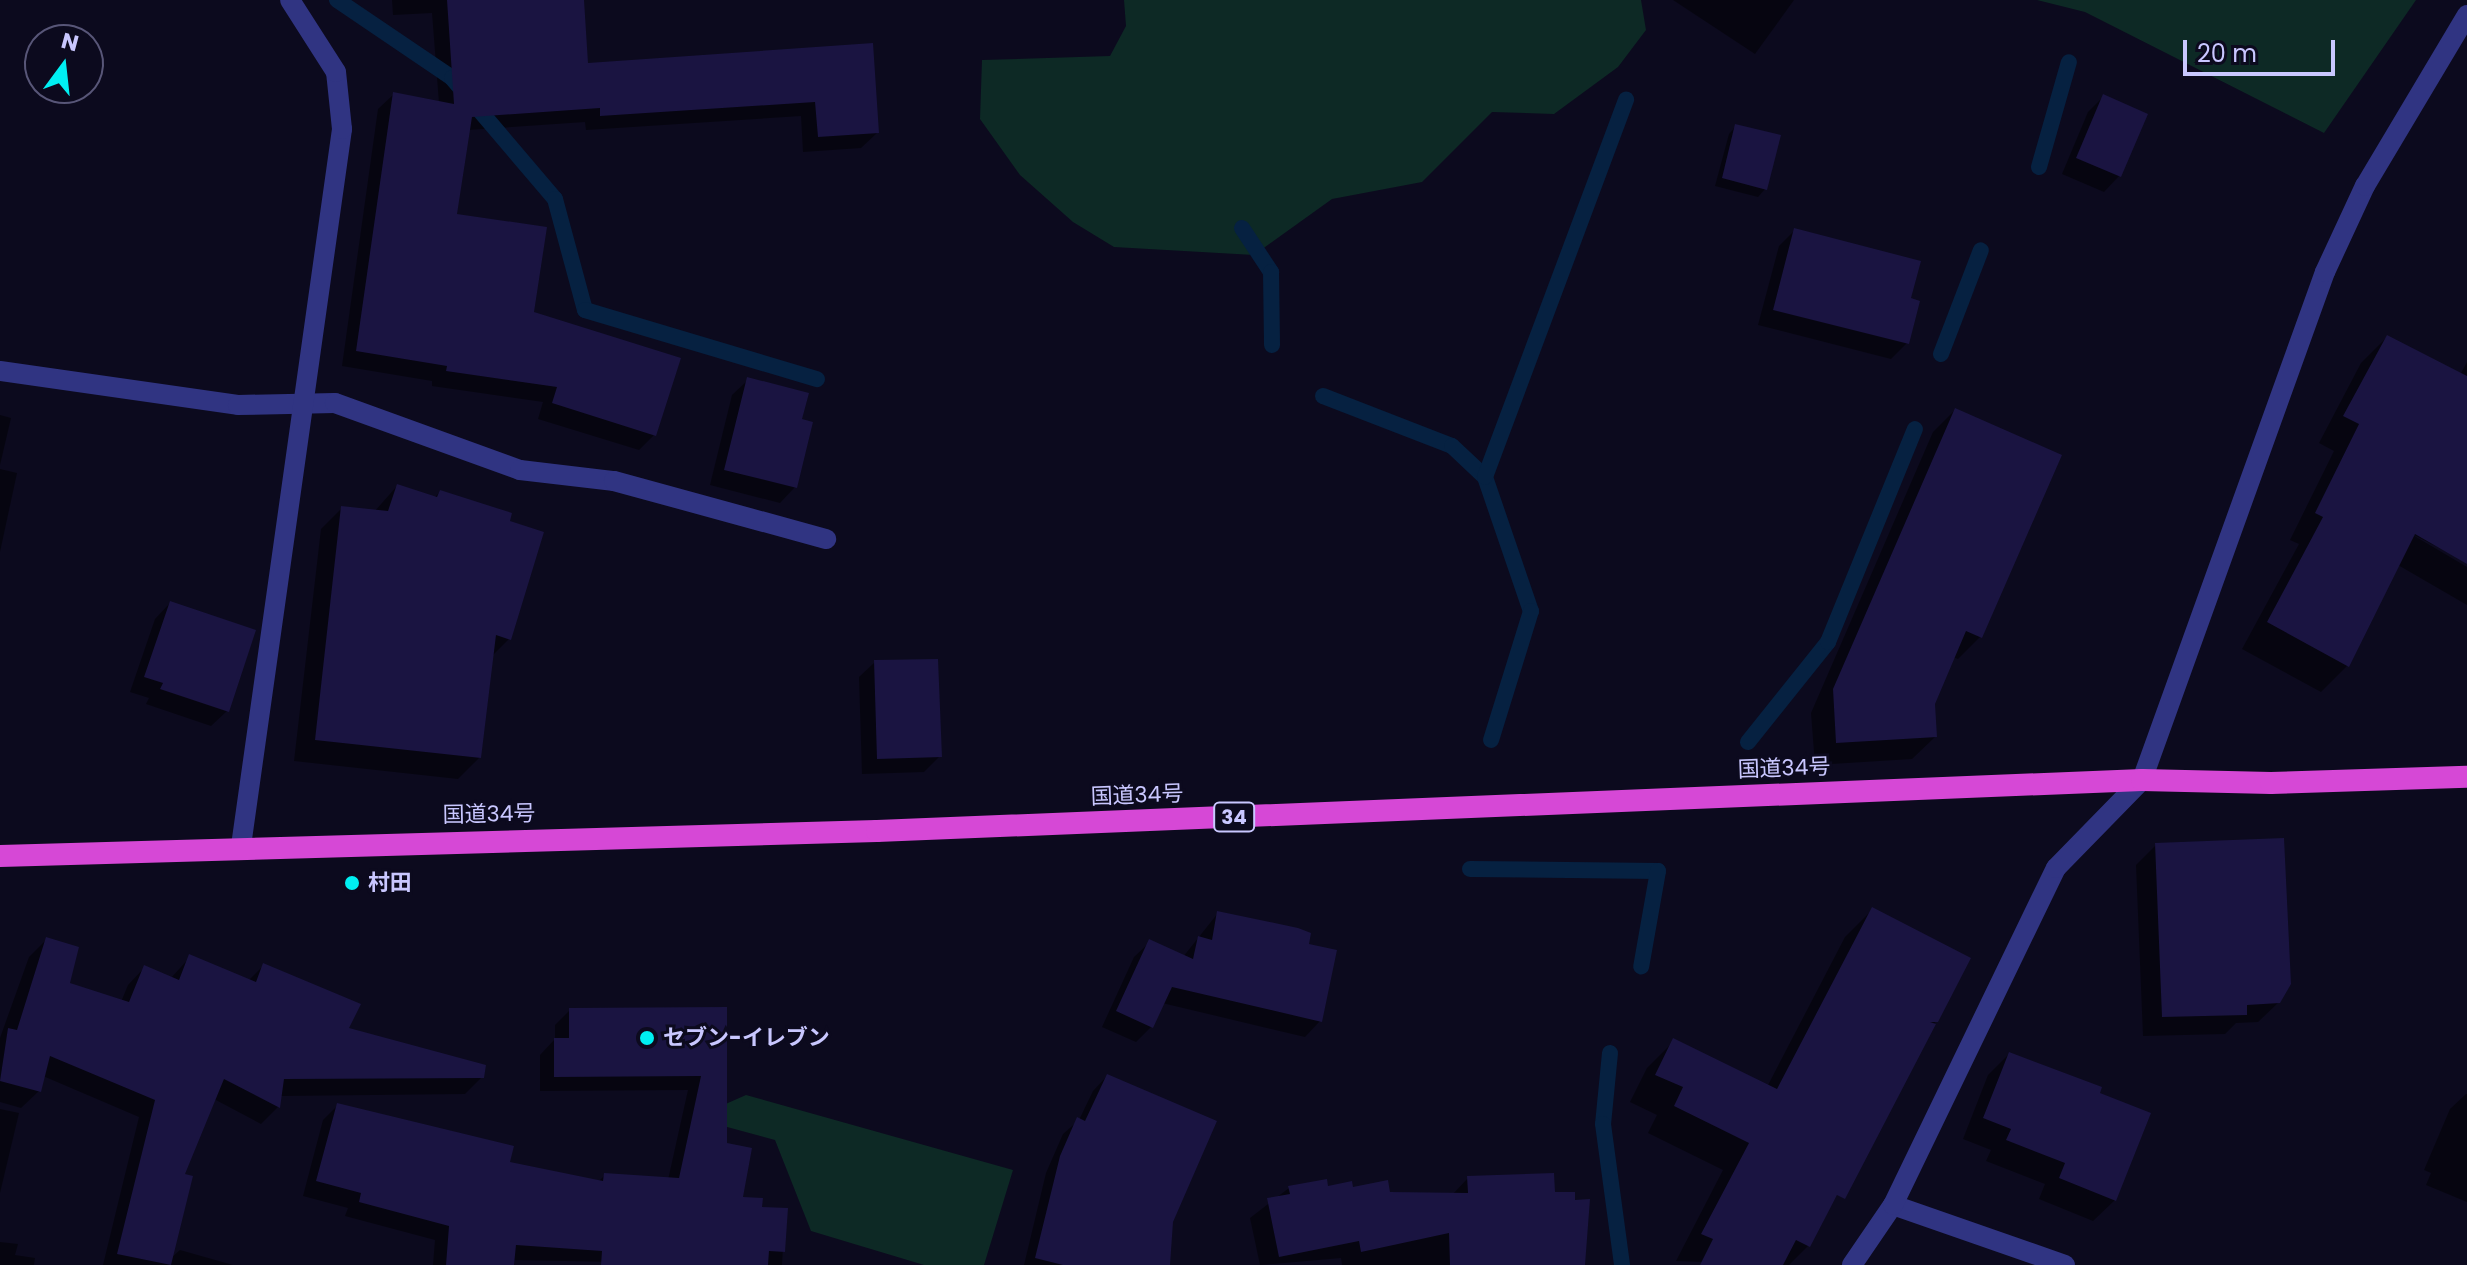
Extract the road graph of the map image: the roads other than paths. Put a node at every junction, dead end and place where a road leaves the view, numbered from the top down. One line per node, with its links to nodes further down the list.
1 (290, 0): 4 (street)
2 (2467, 15): 7 (street)
3 (0, 371): 4 (street)
4 (307, 401): 5 (street); 8 (street)
5 (826, 539)
6 (2467, 777): 7 (highway, 国道34号 / 34)
7 (2142, 780): 8 (highway, 国道34号 / 34); 10 (street)
8 (241, 846): 9 (highway, 国道34号 / 34)
9 (0, 856)
10 (1893, 1205): 11 (street); 12 (street)
11 (1852, 1265)
12 (2065, 1265)

